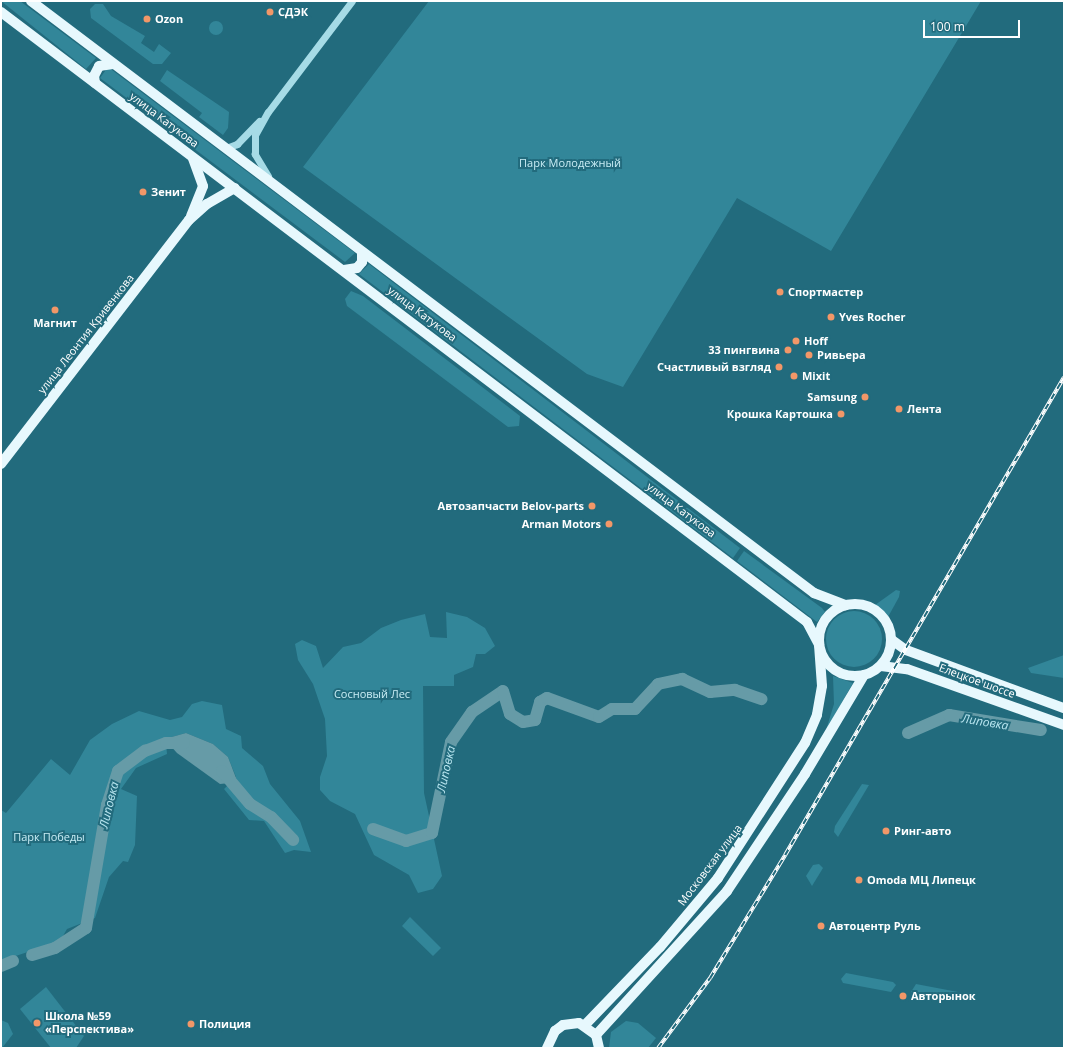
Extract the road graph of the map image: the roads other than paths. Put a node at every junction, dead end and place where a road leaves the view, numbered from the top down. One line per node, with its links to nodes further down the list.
1 (31, 1): 4 (main road, улица Катукова)
2 (352, 1): 6 (street)
3 (1, 12): 5 (main road, улица Катукова)
4 (113, 64): 5 (main road); 7 (main road, улица Катукова)
5 (95, 83): 8 (main road, улица Катукова)
6 (268, 112): 7 (street); 9 (street)
7 (226, 148): 9 (main road, улица Катукова)
8 (191, 156): 10 (main road, улица Катукова); 11 (main road)
9 (277, 187): 12 (main road, улица Катукова)
10 (235, 188): 11 (main road); 13 (main road, улица Катукова)
11 (189, 220): 14 (main road, улица Леонтия Кривенкова)
12 (362, 252): 13 (main road); 15 (main road, улица Катукова)
13 (344, 270): 17 (main road, улица Катукова)
14 (1, 464)
15 (846, 605): 16 (main road); 17 (main road)
16 (892, 640): 18 (main road); 20 (main road, Елецкое шоссе)
17 (819, 645): 19 (main road); 22 (main road, Московская улица)
18 (881, 666): 19 (main road); 21 (main road, Елецкое шоссе)
19 (864, 675): 23 (main road)
20 (1064, 708)
21 (1064, 725)
22 (585, 1025): 23 (main road); 24 (main road)
23 (596, 1035): 25 (main road)
24 (547, 1048)
25 (599, 1048)

